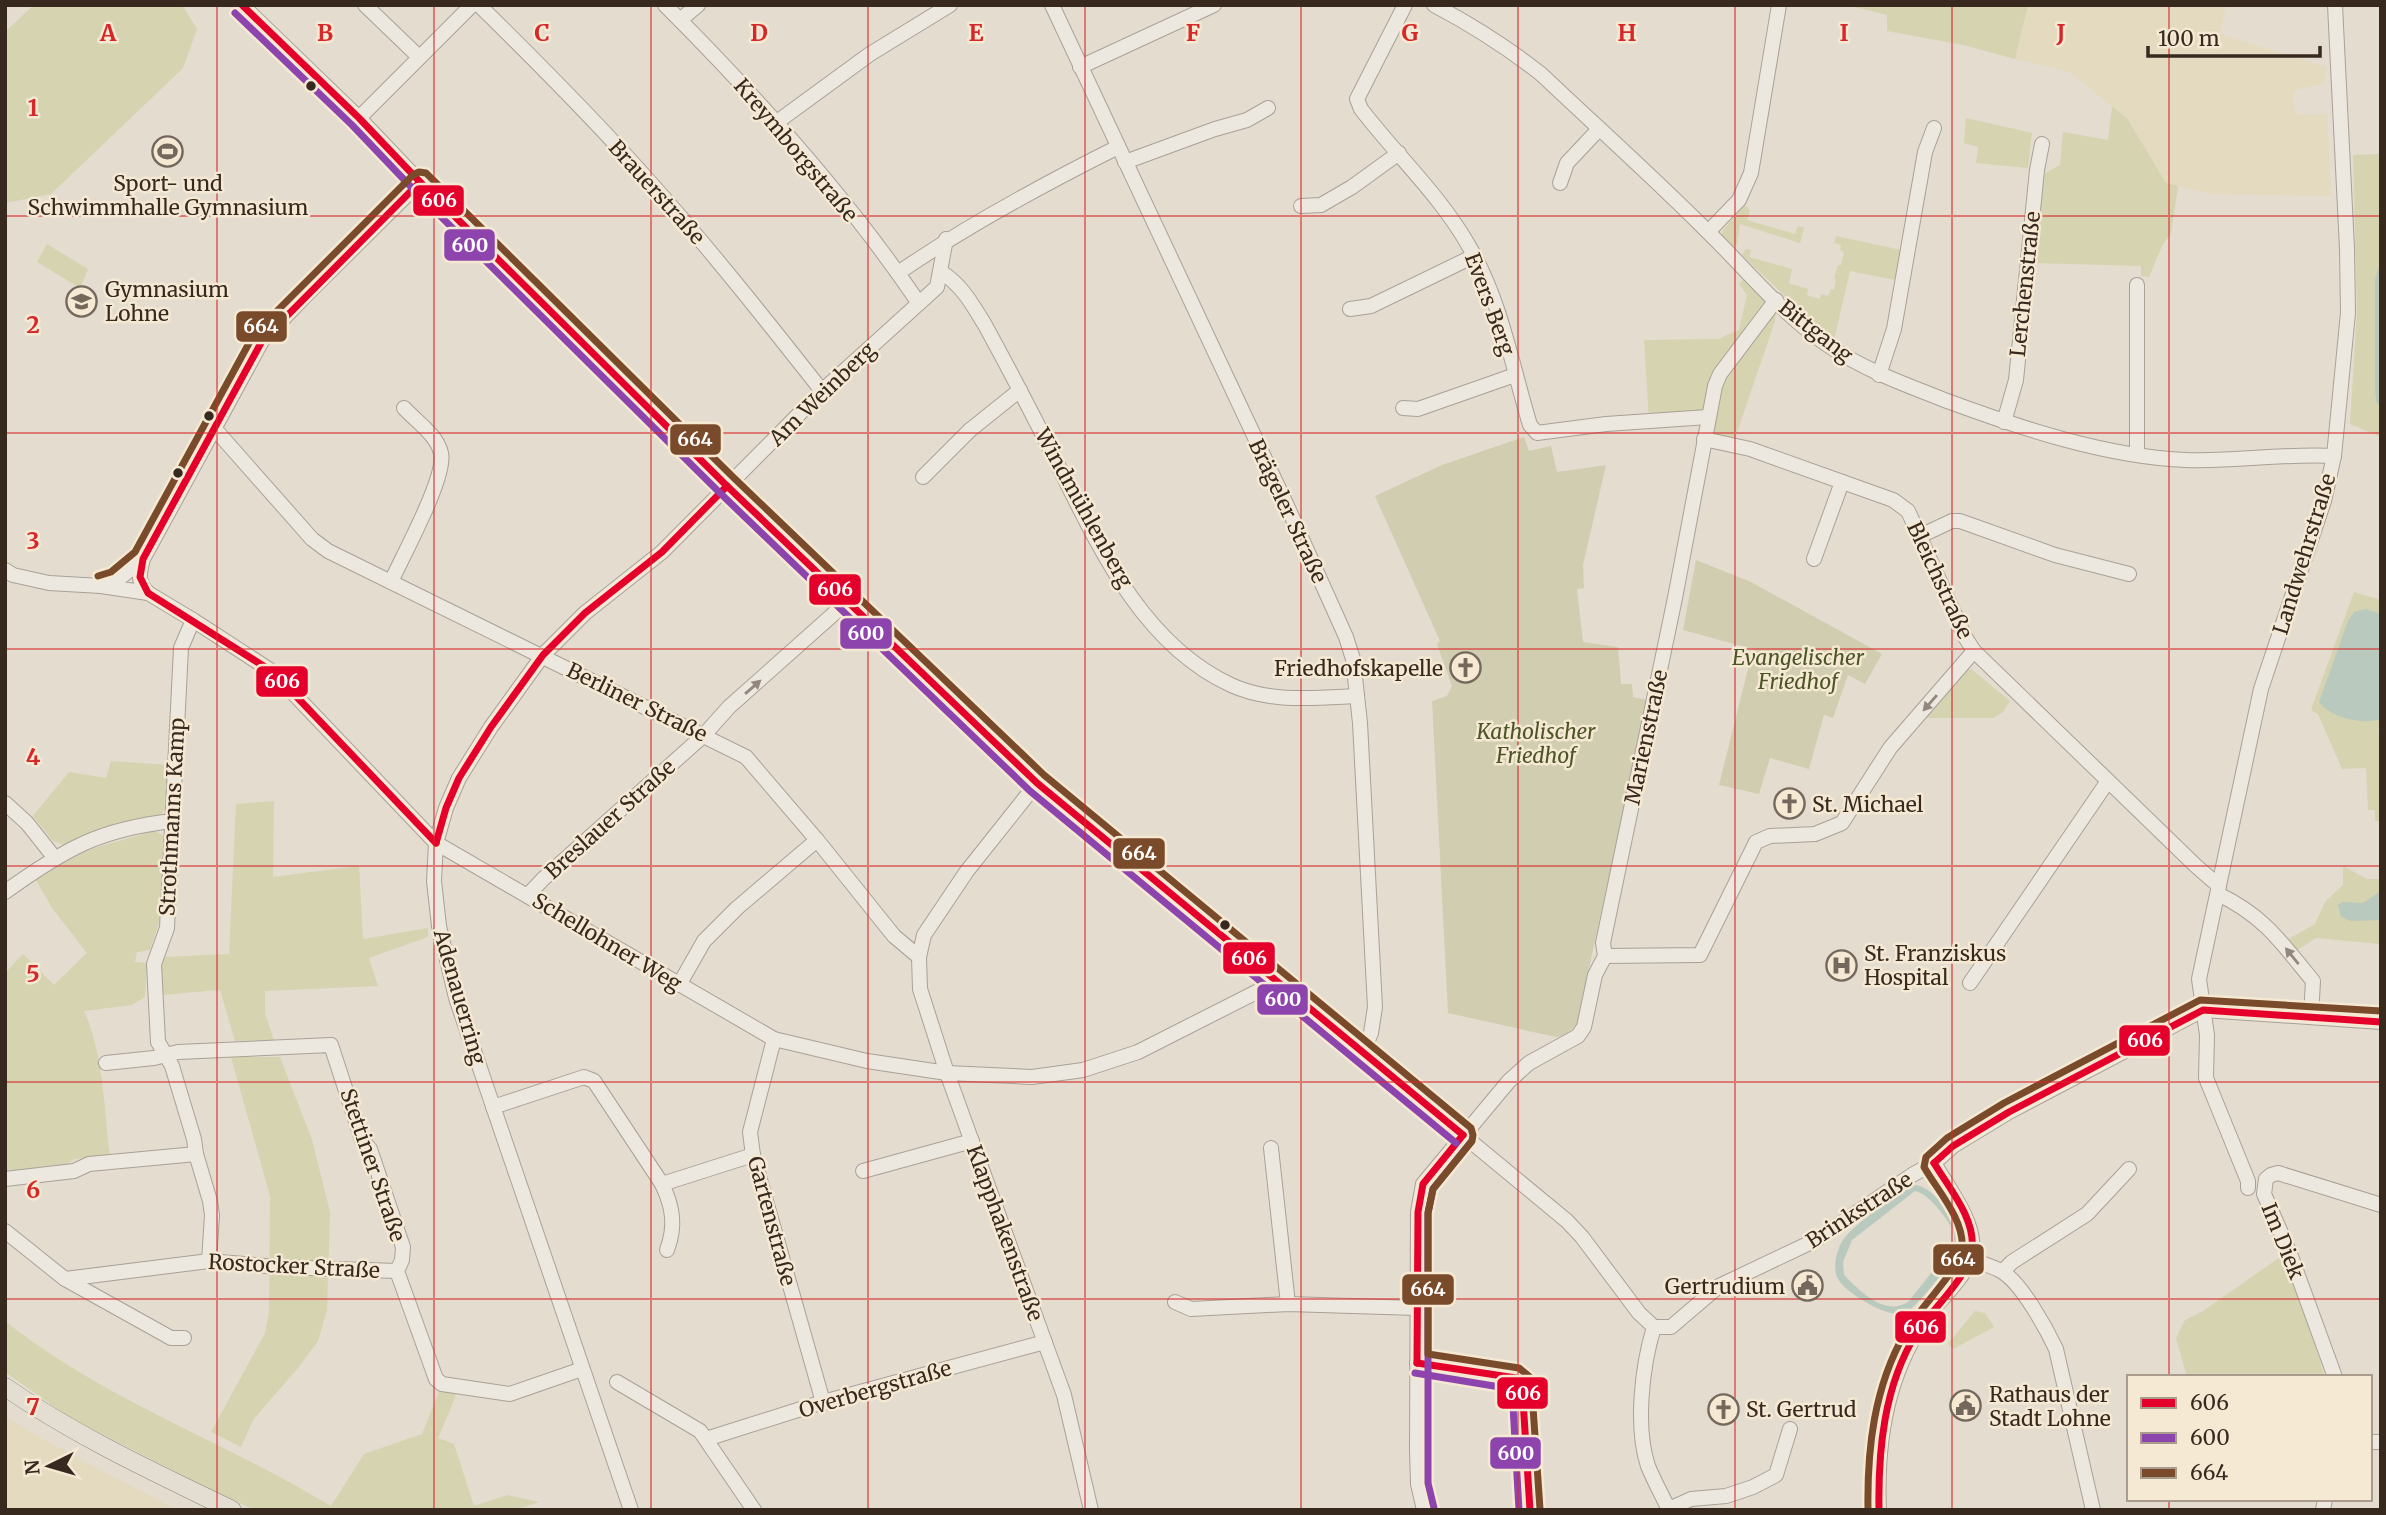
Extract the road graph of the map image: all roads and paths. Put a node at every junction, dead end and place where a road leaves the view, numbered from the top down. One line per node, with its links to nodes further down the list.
1 (242, 5): 18 (street)
2 (365, 5): 15 (street)
3 (472, 5): 15 (street)
4 (479, 5): 41 (street, Brauerstraße)
5 (665, 5): 14 (street, Kreymborgstraße)
6 (698, 5): 14 (street)
7 (950, 5): 19 (street)
8 (1052, 5): 16 (street, Brägeler Straße)
9 (1214, 5): 16 (street)
10 (1405, 5): 24 (street, Evers Berg)
11 (1434, 5): 21 (street, Bittgang)
12 (1779, 5): 29 (street)
13 (2335, 5): 49 (street, Landwehrstraße)
14 (680, 20): 19 (street, Kreymborgstraße)
15 (419, 57): 18 (street)
16 (1080, 67): 23 (street, Brägeler Straße)
17 (1268, 108): 25 (street)
18 (359, 118): 26 (street)
19 (777, 122): 33 (street, Kreymborgstraße)
20 (1934, 128): 39 (street)
21 (1599, 129): 27 (street); 29 (street, Bittgang)
22 (2042, 145): 45 (street, Lerchenstraße)
23 (1118, 146): 25 (street, Brägeler Straße); 30 (street)
24 (1399, 153): 28 (street); 31 (street, Evers Berg)
25 (1125, 162): 65 (street, Brägeler Straße)
26 (420, 182): 46 (street); 52 (street)
27 (1560, 183)
28 (1301, 206)
29 (1708, 232): 35 (street, Bittgang)
30 (946, 239): 32 (street); 33 (street)
31 (1474, 256): 37 (street); 38 (street, Evers Berg)
32 (941, 272): 36 (street, Am Weinberg); 40 (street, Windmühlenberg)
33 (898, 273): 36 (street, Kreymborgstraße)
34 (2137, 285): 48 (street)
35 (1776, 300): 39 (street, Bittgang); 44 (street, Marienstraße)
36 (918, 302): 41 (street, Am Weinberg)
37 (1350, 309)
38 (1515, 375): 43 (street); 44 (street, Evers Berg)
39 (1879, 375): 45 (street, Bittgang)
40 (1020, 390): 50 (street); 65 (street, Windmühlenberg)
41 (822, 391): 52 (street, Am Weinberg)
42 (404, 408): 58 (street)
43 (1402, 408)
44 (1708, 417): 47 (street, Marienstraße)
45 (2004, 422): 48 (street, Bittgang)
46 (214, 428): 54 (street); 58 (street, Berliner Straße)
47 (1704, 439): 51 (street, Bleichstraße); 77 (street, Marienstraße)
48 (2137, 454): 49 (street, Bittgang)
49 (2334, 456): 74 (street, Landwehrstraße)
50 (923, 477)
51 (1842, 482): 53 (street, Bleichstraße); 55 (street)
52 (727, 486): 61 (street); 64 (street, Adenauerring)
53 (1920, 536): 56 (street); 63 (street, Bleichstraße)
54 (143, 559): 59 (street); 60 (street)
55 (1814, 559)
56 (2129, 574)
57 (8, 577): 59 (street, Schellohner Weg)
58 (391, 582): 64 (street, Berliner Straße)
59 (101, 586): 60 (street, Schellohner Weg)
60 (148, 593): 62 (street, Schellohner Weg)
61 (847, 602): 66 (street, Breslauer Straße, one-way to 61); 68 (street)
62 (193, 620): 70 (street, Strothmanns Kamp); 72 (street, Schellohner Weg)
63 (1974, 651): 67 (street, Bleichstraße); 77 (street, one-way to 77)
64 (542, 655): 66 (street, Berliner Straße); 72 (street, Adenauerring)
65 (1357, 696): 86 (street, Brägeler Straße)
66 (705, 735): 71 (street, Berliner Straße); 76 (street, Breslauer Straße)
67 (2108, 781): 74 (street, Bleichstraße); 80 (street)
68 (1037, 783): 78 (street); 79 (street)
69 (5, 803): 73 (street)
70 (173, 821): 73 (street); 87 (street, Strothmanns Kamp)
71 (817, 840): 78 (street, Berliner Straße); 81 (street)
72 (436, 843): 76 (street, Schellohner Weg); 90 (street, Adenauerring)
73 (54, 857): 75 (street)
74 (2218, 890): 82 (street, Landwehrstraße); 83 (street, Bleichstraße, one-way to 74)
75 (5, 891)
76 (528, 895): 81 (street, Schellohner Weg)
77 (1605, 956): 91 (street, Marienstraße)
78 (919, 957): 89 (street, Klapphakenstraße)
79 (1276, 982): 86 (street); 89 (street, Schellohner Weg)
80 (1970, 983)
81 (679, 985): 85 (street, Schellohner Weg)
82 (2203, 1010): 83 (street); 96 (street, Brinkstraße); 101 (street, Landwehrstraße)
83 (2311, 1016): 84 (street)
84 (2381, 1022)
85 (774, 1040): 89 (street, Schellohner Weg); 95 (street, Gartenstraße)
86 (1363, 1052): 91 (street)
87 (164, 1055): 88 (street); 94 (street, Strothmanns Kamp); 107 (street, Stettiner Straße)
88 (107, 1063)
89 (947, 1073): 92 (street, Klapphakenstraße)
90 (493, 1107): 100 (street); 117 (street, Adenauerring)
91 (1463, 1135): 112 (street, Marienstraße); 113 (street)
92 (972, 1141): 98 (street); 115 (street, Klapphakenstraße)
93 (1271, 1148): 111 (street)
94 (196, 1154): 99 (street); 106 (street, Strothmanns Kamp)
95 (753, 1155): 100 (street); 121 (street, Gartenstraße)
96 (1934, 1163): 105 (street); 113 (street, Brinkstraße)
97 (2129, 1169): 108 (street)
98 (863, 1171)
99 (5, 1179)
100 (662, 1184): 104 (street)
101 (2248, 1188)
102 (2381, 1205): 118 (street, Im Diek)
103 (5, 1231): 109 (street)
104 (667, 1250)
105 (1970, 1259): 108 (street); 131 (street)
106 (209, 1261): 107 (street, Rostocker Straße); 109 (street, Rostocker Straße)
107 (397, 1271): 117 (street, Stettiner Straße)
108 (2003, 1272): 132 (street)
109 (65, 1279): 114 (street)
110 (1175, 1302): 111 (street)
111 (1288, 1304): 112 (street)
112 (1417, 1307): 116 (street, Marienstraße)
113 (1654, 1328): 130 (street)
114 (184, 1338)
115 (1045, 1342): 121 (street, Overbergstraße); 127 (street, Klapphakenstraße)
116 (1417, 1363): 128 (street, Marienstraße); 129 (street)
117 (582, 1369): 125 (street, Adenauerring)
118 (2334, 1375)
119 (617, 1382): 123 (street)
120 (5, 1387): 124 (main road)
121 (823, 1402): 123 (street, Overbergstraße)
122 (1790, 1429): 130 (street)
123 (706, 1439): 126 (street)
124 (232, 1510)
125 (631, 1510)
126 (754, 1510)
127 (1091, 1510)
128 (1424, 1510)
129 (1530, 1510)
130 (1669, 1510)
131 (1879, 1510)
132 (2093, 1510)

